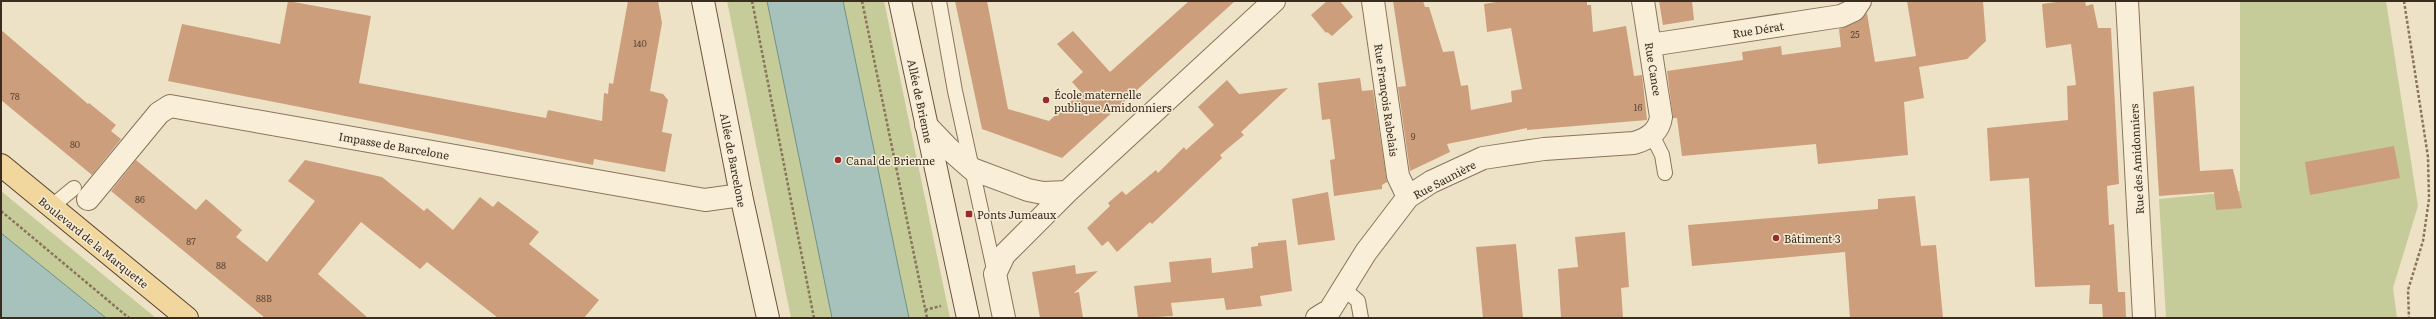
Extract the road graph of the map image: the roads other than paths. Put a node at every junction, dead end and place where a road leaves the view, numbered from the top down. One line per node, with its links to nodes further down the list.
1 (703, 1): 17 (street, Allée de Barcelone)
2 (900, 1): 10 (street, Allée de Brienne)
3 (939, 1): 13 (lane)
4 (1274, 1): 15 (street)
5 (1373, 1): 18 (street, Rue François Rabelais)
6 (1643, 1): 9 (street, Rue Cance)
7 (1860, 1): 9 (street, Rue Dérat)
8 (2127, 1): 28 (street, Rue des Amidonniers)
9 (1650, 45): 11 (street, Rue Cance)
10 (926, 125): 13 (street); 24 (street, Allée de Brienne)
11 (1652, 135): 14 (lane); 18 (street, Rue Saunière)
12 (1, 165): 19 (main road, Boulevard de la Marquette)
13 (972, 169): 15 (street); 20 (lane)
14 (1665, 173)
15 (1067, 192): 20 (street)
16 (81, 194): 17 (street, Impasse de Barcelone); 19 (lane)
17 (741, 195): 23 (street, Allée de Barcelone)
18 (1408, 197): 21 (street, Rue Saunière)
19 (51, 206): 22 (main road, Boulevard de la Marquette)
20 (995, 274): 25 (street)
21 (1344, 289): 26 (street, Rue Saunière); 27 (lane)
22 (187, 318)
23 (768, 318)
24 (968, 318)
25 (1004, 318)
26 (1317, 318)
27 (1361, 318)
28 (2144, 318)

